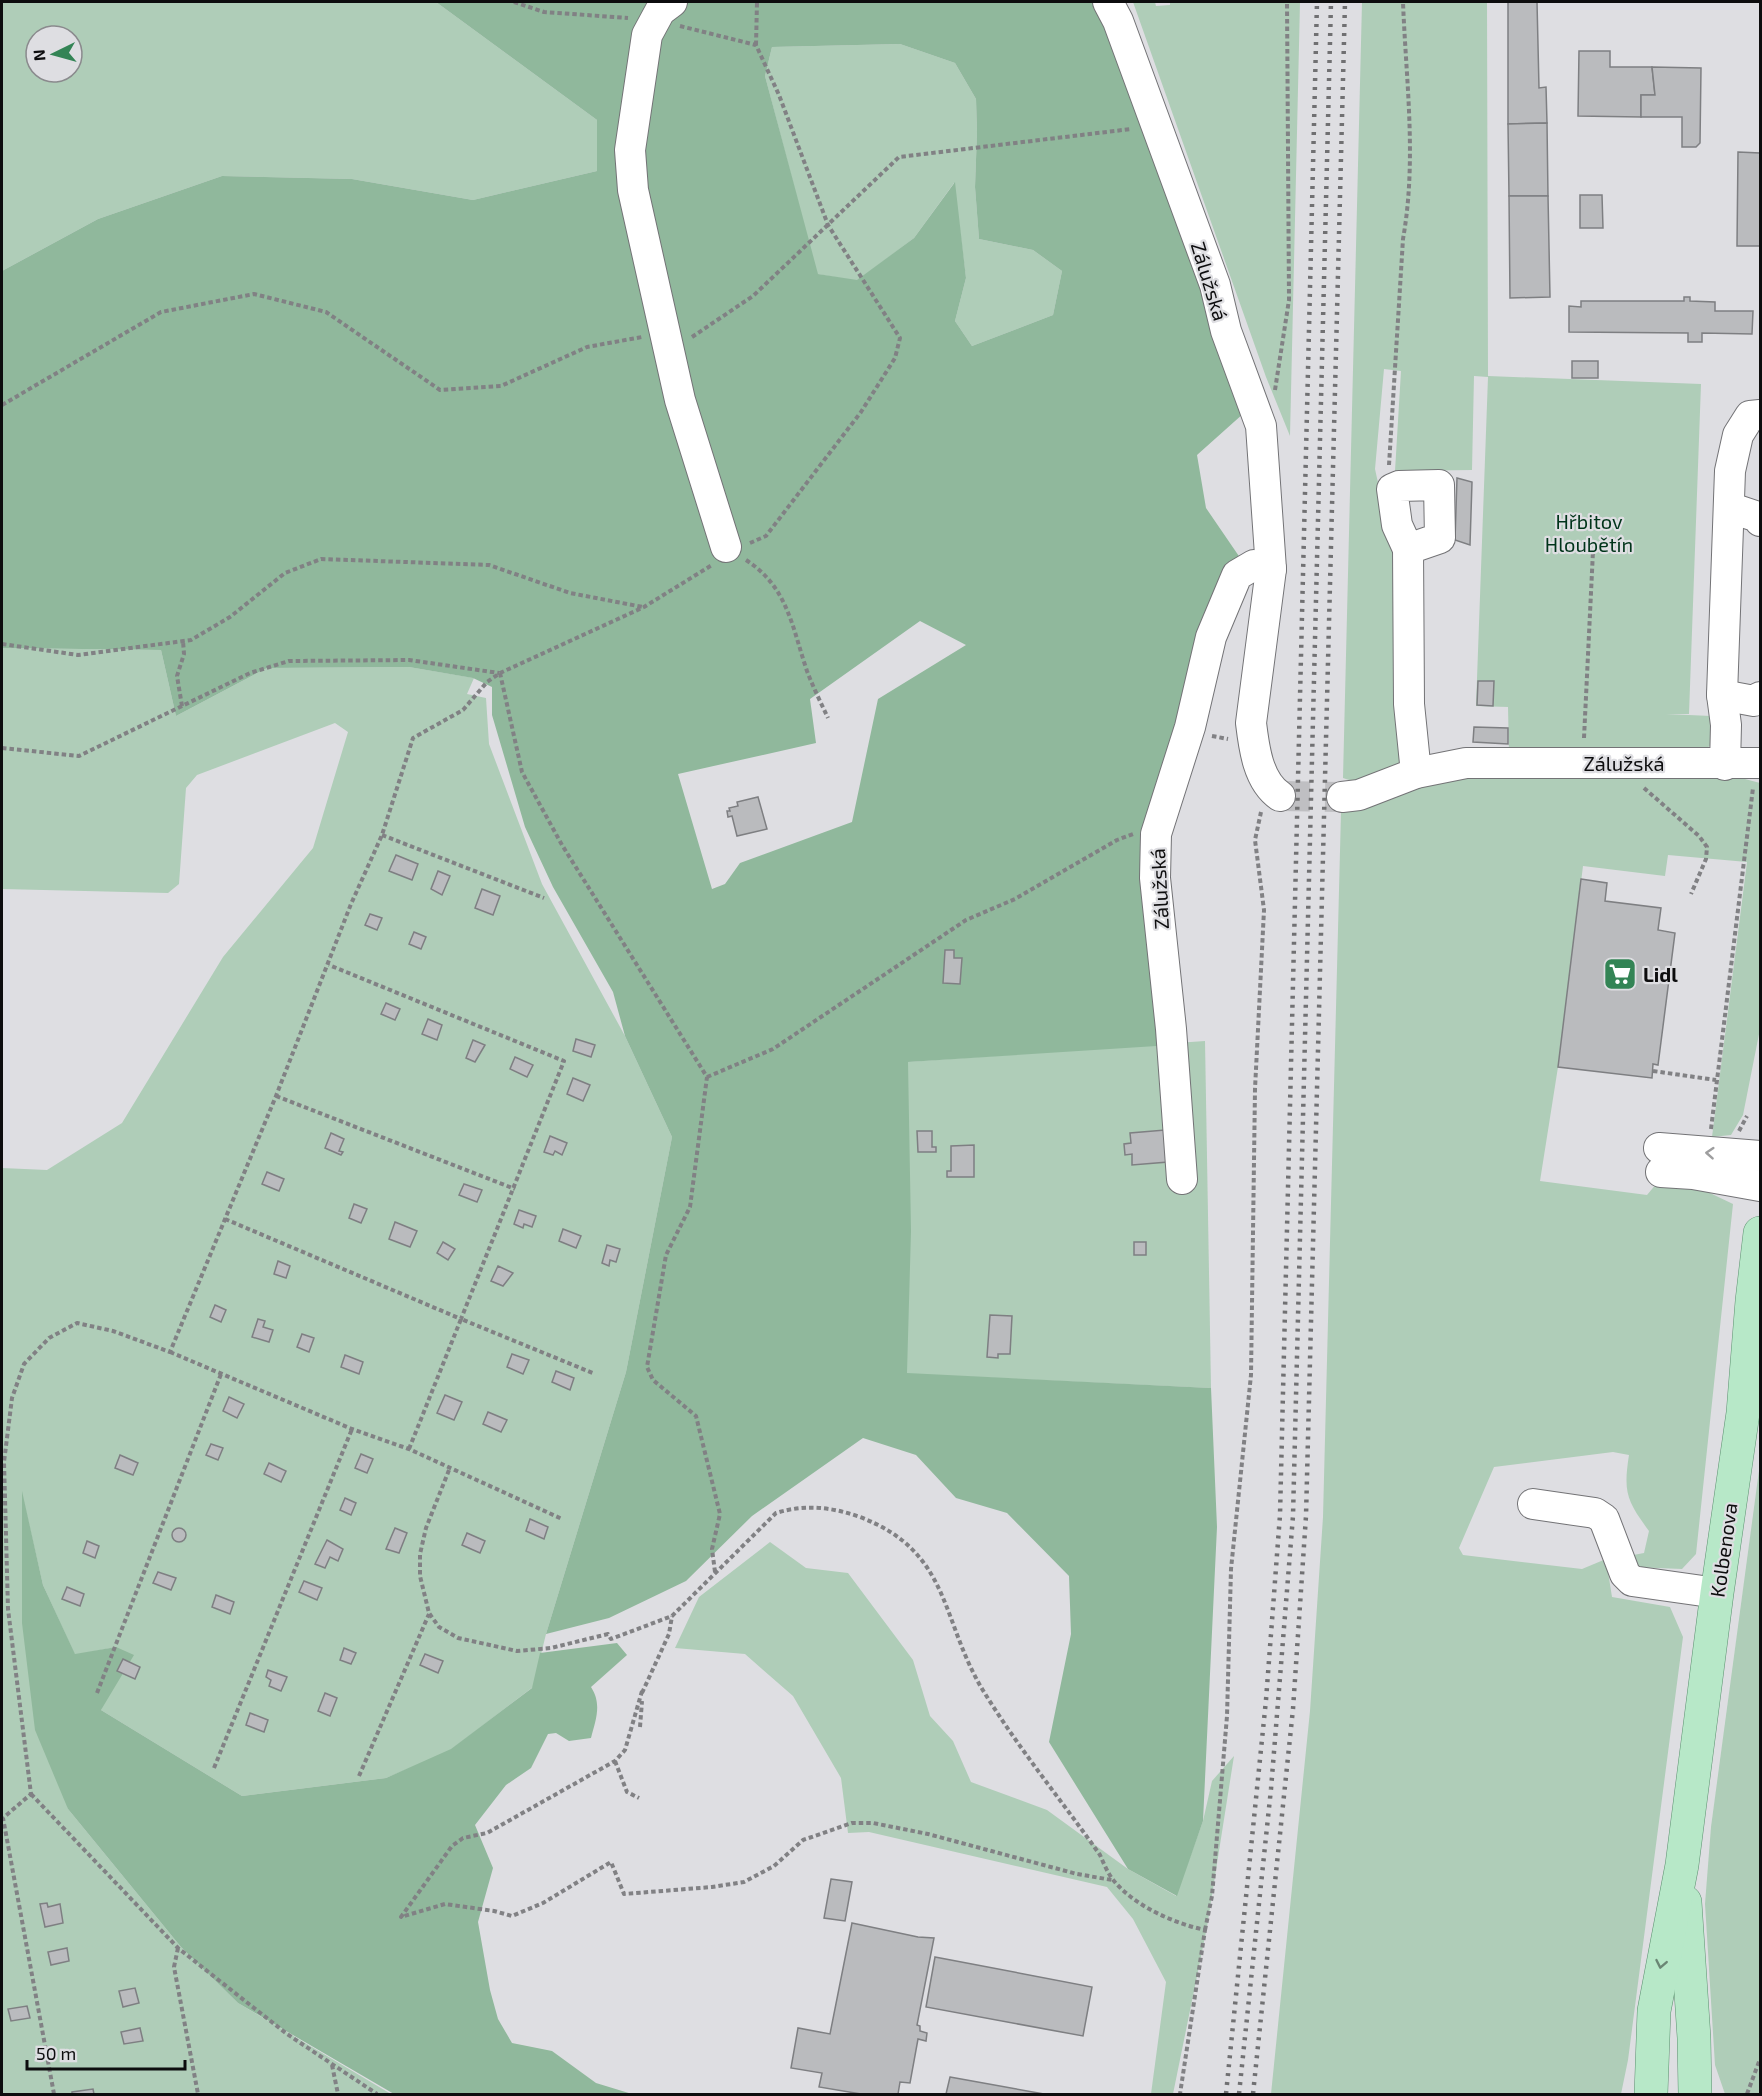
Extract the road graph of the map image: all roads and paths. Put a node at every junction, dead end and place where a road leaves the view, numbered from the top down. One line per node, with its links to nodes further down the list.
1 (514, 2): 6 (path)
2 (757, 2): 7 (path)
3 (1108, 2): 8 (street, Zálužská)
4 (1287, 2): 11 (path)
5 (1403, 2): 14 (path)
6 (664, 11): 7 (path); 10 (street)
7 (756, 45): 9 (path)
8 (1155, 127): 9 (path); 20 (street, Zálužská)
9 (828, 225): 10 (path); 17 (path)
10 (667, 342): 12 (path); 17 (street)
11 (1274, 394)
12 (2, 405)
13 (1761, 416): 15 (street)
14 (1392, 489): 18 (street); 18 (street)
15 (1730, 512): 16 (street); 25 (street)
16 (1761, 521)
17 (729, 549): 21 (path); 28 (path)
18 (1408, 549): 34 (street)
19 (1593, 551): 31 (path)
20 (1271, 569): 35 (street, Zálužská); 37 (street, Zálužská)
21 (644, 607): 22 (path); 24 (path)
22 (183, 641): 23 (path); 27 (path)
23 (2, 644)
24 (500, 673): 27 (path); 38 (path); 43 (path)
25 (1722, 695): 26 (street); 32 (street)
26 (1761, 697)
27 (182, 706): 29 (path)
28 (828, 718)
29 (2, 748)
30 (1620, 762): 31 (street, Zálužská); 32 (street, Zálužská); 39 (path)
31 (1584, 763): 34 (street, Zálužská)
32 (1725, 765): 33 (street, Zálužská)
33 (1758, 771): 44 (path)
34 (1416, 773): 36 (street, Zálužská)
35 (1275, 792): 78 (path)
36 (1342, 797)
37 (1156, 834): 43 (path); 50 (street, Zálužská)
38 (382, 835): 40 (path); 41 (path)
39 (1691, 894)
40 (544, 898)
41 (329, 965): 45 (path); 52 (path)
42 (1653, 1071): 44 (path)
43 (707, 1077): 64 (path)
44 (1716, 1080): 48 (path)
45 (276, 1096): 52 (path); 53 (path)
46 (1747, 1116): 47 (path)
47 (1736, 1135)
48 (1710, 1140)
49 (1761, 1156): 51 (street, one-way to 51)
50 (1182, 1179)
51 (1761, 1186)
52 (515, 1189): 55 (path)
53 (225, 1219): 55 (path); 56 (path)
54 (1761, 1233): 65 (main road, Kolbenova)
55 (461, 1319): 58 (path); 60 (path)
56 (170, 1352): 57 (path); 74 (path)
57 (221, 1374): 59 (path); 69 (path)
58 (594, 1374)
59 (352, 1429): 60 (path); 72 (path)
60 (409, 1449): 61 (path)
61 (449, 1470): 63 (path); 66 (path)
62 (1533, 1504): 65 (street)
63 (562, 1519)
64 (715, 1572): 67 (path); 77 (path)
65 (1717, 1593): 76 (main road, Kolbenova)
66 (429, 1613): 67 (path); 73 (path)
67 (672, 1616): 68 (path)
68 (642, 1691): 70 (path); 71 (path)
69 (97, 1693)
70 (639, 1727)
71 (615, 1761): 75 (path); 77 (path)
72 (214, 1768)
73 (359, 1776)
74 (31, 1794): 79 (path); 83 (path)
75 (639, 1798)
76 (1682, 1865): 82 (main road, Kolbenova); 88 (main road, Kolbenova, one-way to 88)
77 (1113, 1880): 78 (path)
78 (1205, 1930): 87 (path)
79 (178, 1948): 81 (path); 84 (path)
80 (1761, 2059): 89 (path)
81 (332, 2064): 85 (path); 86 (path)
82 (1696, 2091)
83 (54, 2094)
84 (198, 2094)
85 (338, 2094)
86 (377, 2094)
87 (1180, 2094)
88 (1652, 2094)
89 (1747, 2094)

